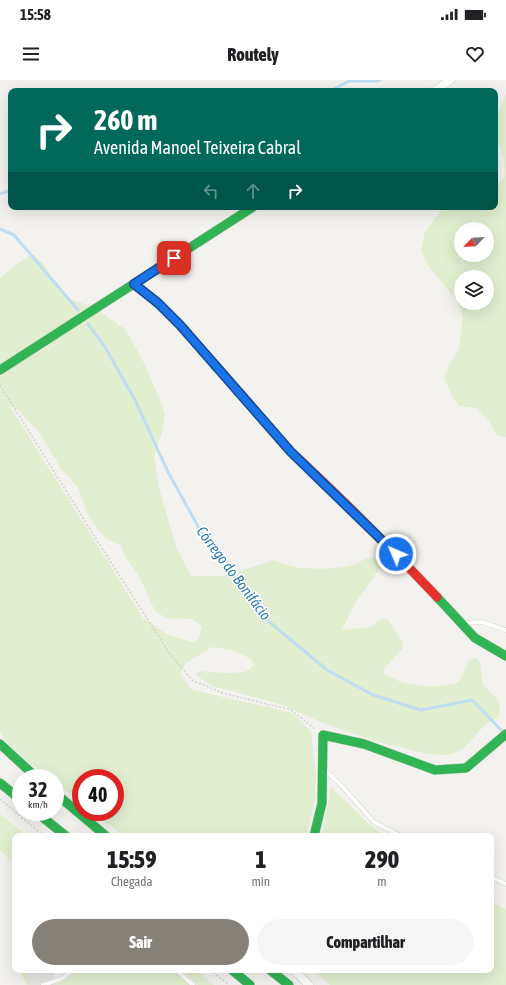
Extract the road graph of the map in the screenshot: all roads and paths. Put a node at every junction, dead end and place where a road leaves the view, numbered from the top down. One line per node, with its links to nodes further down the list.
1 (451, 80): 2 (street)
2 (439, 88)
3 (248, 210): 4 (street)
4 (134, 284): 5 (street); 7 (street)
5 (0, 370)
6 (0, 385): 10 (path)
7 (460, 623): 8 (lane); 9 (street)
8 (506, 630)
9 (506, 656)
10 (323, 734): 11 (street); 13 (street)
11 (503, 736)
12 (0, 744): 14 (street)
13 (323, 768): 23 (street); 24 (lane)
14 (27, 769)
15 (0, 783): 16 (street)
16 (12, 793)
17 (0, 799): 20 (path)
18 (64, 801): 22 (street)
19 (47, 821): 21 (street)
20 (40, 833)
21 (62, 833)
22 (102, 833)
23 (315, 833)
24 (395, 833)
25 (494, 878): 26 (lane)
26 (506, 884)
27 (68, 973): 33 (lane)
28 (179, 973): 34 (lane)
29 (214, 973): 35 (path)
30 (236, 973): 36 (street)
31 (274, 973): 37 (street)
32 (297, 973): 38 (street)
33 (43, 985)
34 (193, 985)
35 (228, 985)
36 (250, 985)
37 (289, 985)
38 (309, 985)

